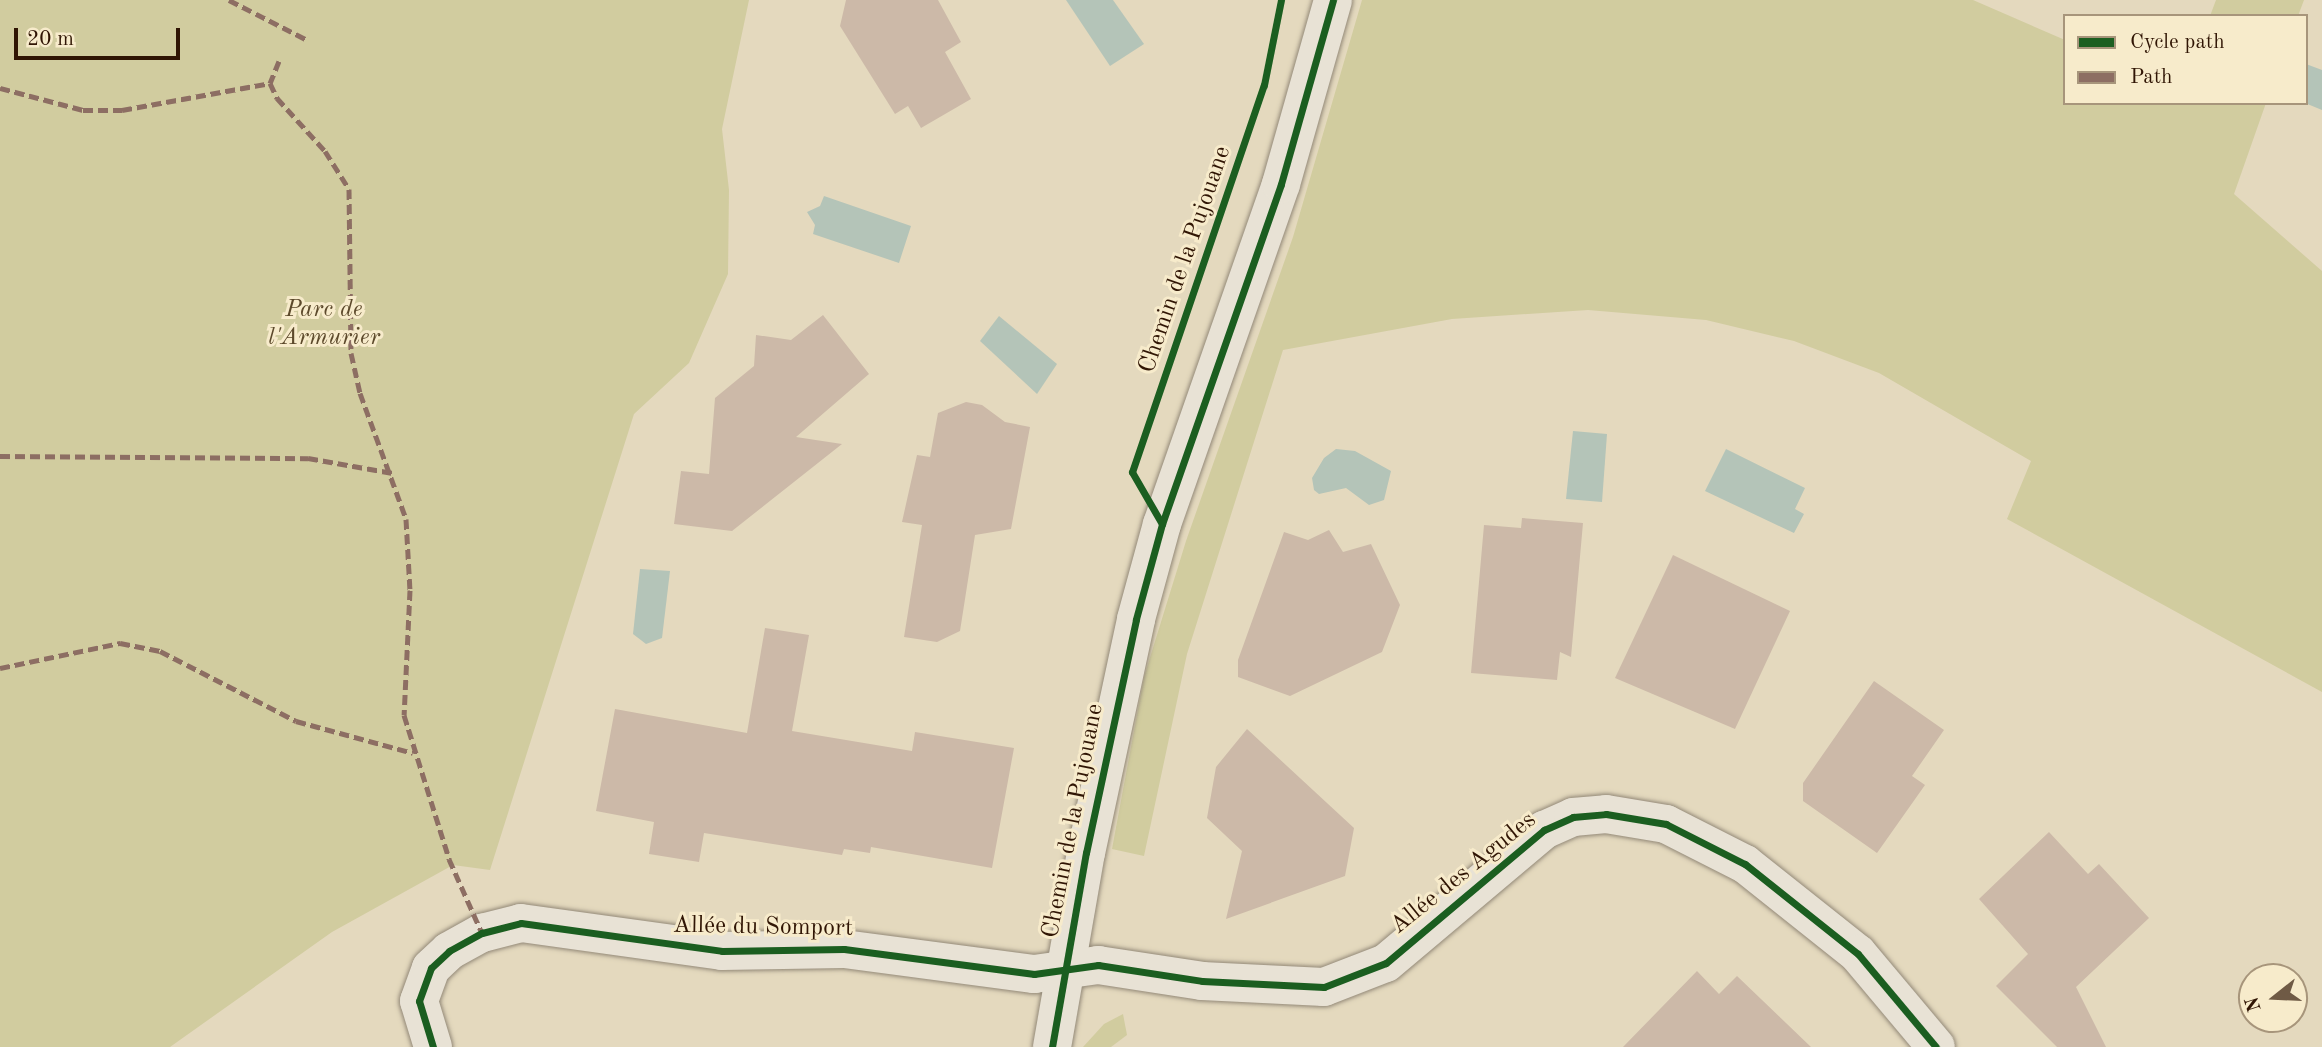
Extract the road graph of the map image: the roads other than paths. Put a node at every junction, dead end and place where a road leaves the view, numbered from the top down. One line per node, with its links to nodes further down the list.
1 (1333, 0): 2 (street, Chemin de la Pujouane)
2 (1064, 969): 3 (street, Allée du Somport); 4 (street, Chemin de la Pujouane); 5 (street, Allée des Agudes)
3 (433, 1047)
4 (1052, 1047)
5 (1936, 1047)

